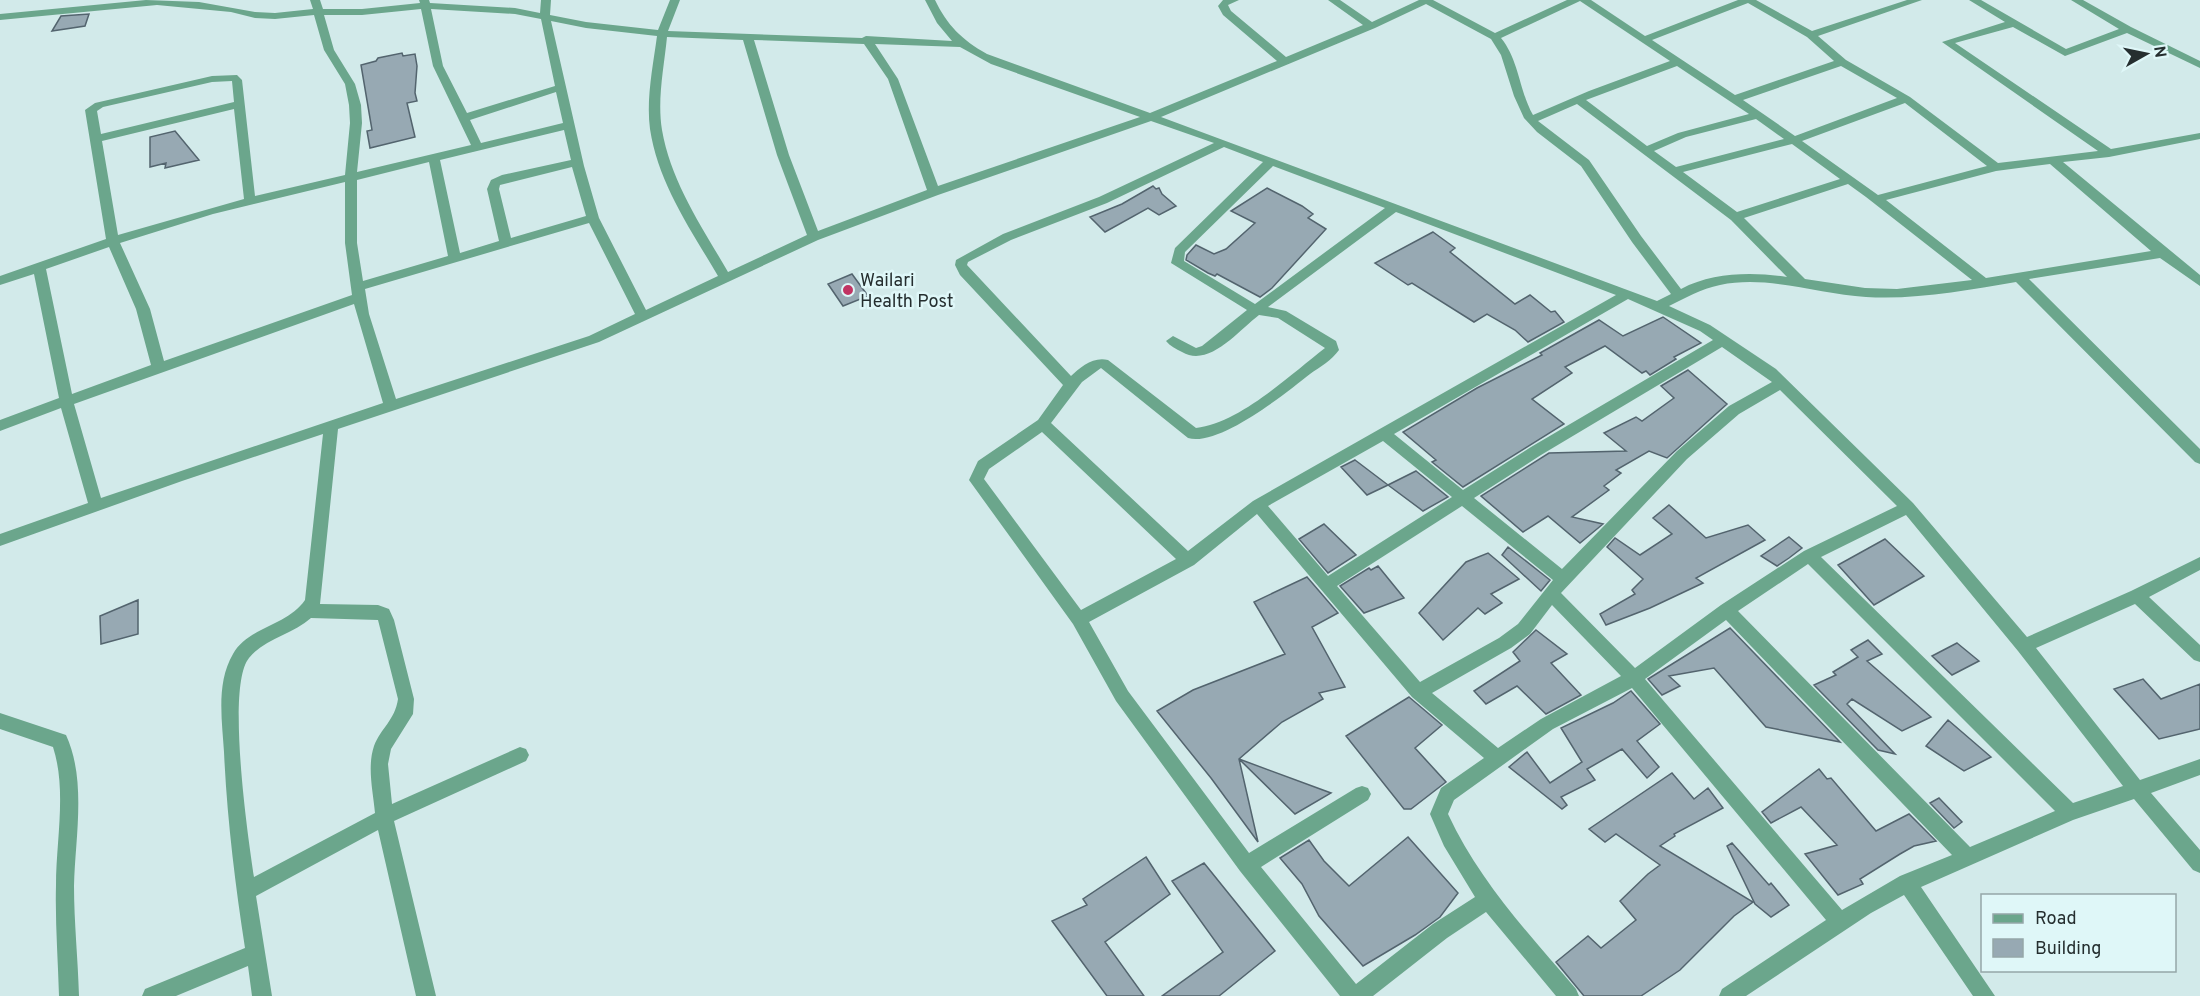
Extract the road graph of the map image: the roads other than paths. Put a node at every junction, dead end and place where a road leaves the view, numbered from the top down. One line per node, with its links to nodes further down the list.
1 (546, 0): 17 (street)
2 (675, 0): 22 (street)
3 (930, 0): 28 (street)
4 (1234, 0): 29 (street)
5 (1333, 0): 20 (street)
6 (1426, 0): 20 (street); 25 (street)
7 (1575, 0): 25 (street)
8 (1584, 0): 27 (street)
9 (1748, 0): 23 (street); 27 (street)
10 (1917, 0): 23 (street)
11 (1974, 0): 19 (street)
12 (2076, 0): 21 (street)
13 (424, 3): 15 (street); 16 (street); 40 (street)
14 (230, 4): 16 (street); 18 (street)
15 (471, 4): 17 (street)
16 (316, 6): 56 (street)
17 (545, 16): 22 (street); 33 (street)
18 (0, 17)
19 (2011, 24): 21 (street); 49 (street)
20 (1371, 26): 29 (street)
21 (2127, 29): 32 (street)
22 (662, 34): 24 (street); 71 (street)
23 (1811, 35): 31 (street)
24 (747, 36): 26 (street); 64 (street)
25 (1495, 37): 41 (street)
26 (866, 39): 28 (street); 58 (street)
27 (1643, 39): 30 (street)
28 (960, 44): 39 (street)
29 (1284, 61): 39 (street)
30 (1678, 62): 34 (street); 36 (street)
31 (1842, 62): 34 (street); 35 (street)
32 (2200, 65)
33 (562, 87): 40 (street); 42 (street)
34 (1735, 99): 38 (street)
35 (1906, 99): 45 (street); 54 (street)
36 (1578, 100): 41 (street); 48 (street)
37 (240, 104): 44 (street); 44 (street); 60 (street)
38 (1758, 115): 45 (street); 48 (street)
39 (1151, 117): 46 (street); 58 (street)
40 (463, 118): 47 (street)
41 (1531, 120): 78 (street)
42 (570, 125): 47 (street); 52 (street)
43 (2200, 136): 49 (street)
44 (95, 139): 65 (street)
45 (1794, 140): 55 (street); 57 (street)
46 (1224, 143): 53 (street); 86 (street)
47 (478, 148): 50 (street)
48 (1646, 150): 55 (street)
49 (2109, 153): 51 (street)
50 (434, 158): 56 (street); 68 (street)
51 (2054, 161): 54 (street); 67 (street)
52 (577, 162): 63 (street); 66 (street)
53 (1271, 162): 61 (street); 80 (street)
54 (1996, 167): 59 (street)
55 (1674, 171): 62 (street)
56 (351, 178): 60 (street); 76 (street)
57 (1849, 180): 59 (street); 62 (street)
58 (934, 192): 64 (street)
59 (1876, 199): 75 (street)
60 (250, 202): 65 (street)
61 (1394, 207): 77 (street); 80 (street)
62 (1735, 217): 74 (street)
63 (593, 218): 66 (street); 81 (street)
64 (814, 237): 71 (street)
65 (113, 241): 69 (street); 84 (street)
66 (506, 243): 68 (street)
67 (2162, 253): 70 (street); 73 (street)
68 (455, 258): 76 (street)
69 (39, 268): 72 (street); 87 (street)
70 (2019, 277): 75 (street); 93 (street)
71 (726, 279): 81 (street)
72 (0, 281)
73 (2200, 282)
74 (1801, 283): 75 (street); 78 (street)
75 (1984, 284)
76 (358, 292): 84 (street); 88 (street)
77 (1627, 294): 79 (street); 92 (street)
78 (1678, 294): 79 (street)
79 (1659, 306): 82 (street)
80 (1256, 310): 83 (street); 86 (street)
81 (643, 317): 88 (street)
82 (1723, 340): 85 (street); 94 (street)
83 (1173, 341)
84 (159, 369): 87 (street)
85 (1781, 383): 97 (street); 102 (street)
86 (1070, 384): 89 (street)
87 (66, 400): 90 (street); 96 (street)
88 (391, 406): 91 (street)
89 (1043, 424): 100 (street); 108 (street)
90 (0, 426)
91 (331, 426): 96 (street); 107 (street)
92 (1383, 433): 94 (street); 95 (street)
93 (2200, 458)
94 (1462, 498): 102 (street); 103 (street)
95 (1258, 505): 100 (street); 103 (street)
96 (96, 506): 98 (street)
97 (1908, 507): 99 (street); 109 (street)
98 (0, 540)
99 (1809, 555): 106 (street); 119 (street)
100 (1188, 560): 108 (street)
101 (2200, 563): 105 (street)
102 (1563, 579): 104 (street)
103 (1328, 584): 112 (street)
104 (1552, 594): 111 (street); 112 (street)
105 (2137, 596): 109 (street); 110 (street)
106 (1727, 610): 111 (street); 121 (street)
107 (309, 611): 120 (street); 125 (street)
108 (1078, 619): 123 (street)
109 (2024, 646): 117 (street)
110 (2200, 655)
111 (1634, 678): 115 (street); 127 (street)
112 (1418, 692): 115 (street)
113 (0, 722): 129 (street)
114 (520, 755): 120 (street)
115 (1497, 759): 126 (street)
116 (2200, 767): 117 (street)
117 (2136, 788): 119 (street); 122 (street)
118 (1362, 794): 123 (street)
119 (2070, 813): 121 (street)
120 (384, 817): 125 (street); 132 (street)
121 (1967, 857): 124 (street)
122 (2200, 864)
123 (1247, 865): 133 (street)
124 (1907, 883): 127 (street); 137 (street)
125 (245, 892): 128 (street)
126 (1489, 898): 134 (street); 135 (street)
127 (1840, 922): 136 (street)
128 (255, 952): 130 (street); 131 (street)
129 (69, 996)
130 (152, 996)
131 (262, 996)
132 (426, 996)
133 (1353, 996)
134 (1357, 996)
135 (1569, 996)
136 (1729, 996)
137 (1985, 996)

